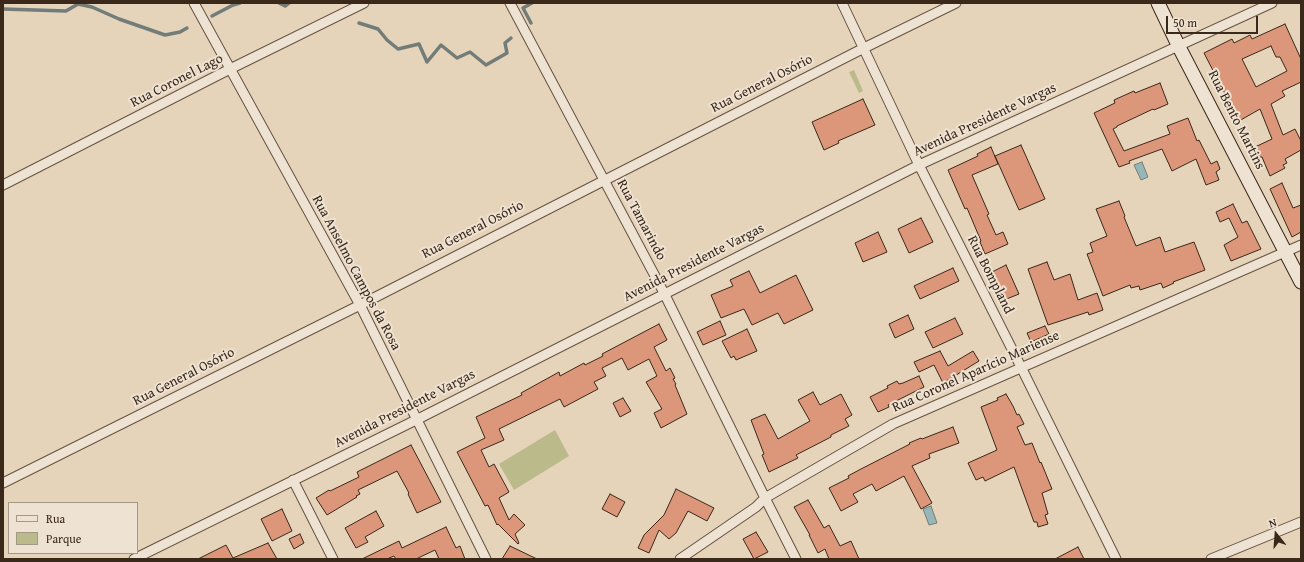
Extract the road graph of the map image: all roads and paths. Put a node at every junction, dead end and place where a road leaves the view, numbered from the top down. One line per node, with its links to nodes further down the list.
1 (194, 3): 10 (street, Rua Anselmo Campos da Rosa)
2 (364, 3): 10 (street, Rua Coronel Lago)
3 (510, 3): 12 (street, Rua Tamarindo)
4 (842, 3): 9 (street, Rua Bompland)
5 (956, 3): 9 (street, Rua General Osório)
6 (1158, 3): 8 (street, Rua Bento Martins)
7 (1272, 3): 8 (street, Avenida Presidente Vargas)
8 (1179, 47): 11 (street, Avenida Presidente Vargas); 15 (street, Rua Bento Martins)
9 (864, 48): 11 (street, Rua Bompland); 12 (street, Rua General Osório)
10 (230, 69): 13 (street, Rua Coronel Lago); 18 (street, Rua Anselmo Campos da Rosa)
11 (919, 165): 17 (street, Avenida Presidente Vargas); 19 (street, Rua Bompland)
12 (604, 179): 17 (street, Rua Tamarindo); 18 (street, Rua General Osório)
13 (3, 185)
14 (1301, 245): 15 (street, Rua Coronel Aparício Mariense)
15 (1286, 252): 16 (street, Rua Bento Martins); 19 (street, Rua Coronel Aparício Mariense)
16 (1301, 282)
17 (664, 294): 20 (street, Avenida Presidente Vargas); 23 (street, Rua Tamarindo)
18 (360, 305): 20 (street, Rua Anselmo Campos da Rosa); 22 (street, Rua General Osório)
19 (1022, 368): 23 (street, Rua Coronel Aparício Mariense); 30 (street, Rua Bompland)
20 (416, 420): 21 (street, Avenida Presidente Vargas); 27 (street, Rua Anselmo Campos da Rosa)
21 (293, 480): 25 (street, Avenida Presidente Vargas); 26 (street)
22 (3, 483)
23 (765, 498): 28 (street, Rua Coronel Aparício Mariense); 29 (street, Rua Tamarindo)
24 (1301, 522): 31 (street)
25 (134, 559)
26 (333, 559)
27 (486, 559)
28 (680, 559)
29 (796, 559)
30 (1116, 559)
31 (1211, 559)

